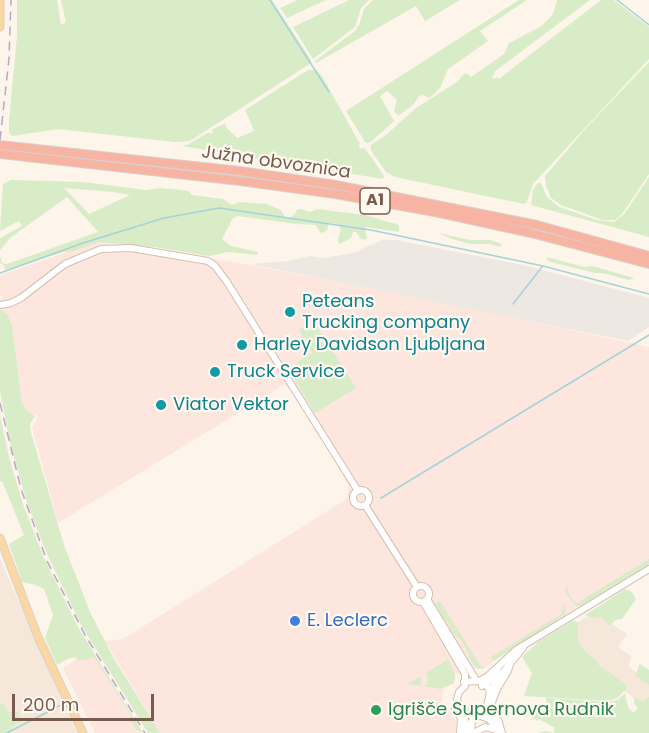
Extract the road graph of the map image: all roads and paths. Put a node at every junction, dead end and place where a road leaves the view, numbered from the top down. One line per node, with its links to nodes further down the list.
1 (0, 0): 2 (main road)
2 (0, 27)
3 (2, 144): 5 (highway, Južna obvoznica / A1)
4 (0, 154): 5 (highway, Južna obvoznica / A1)
5 (52, 155): 6 (highway, Južna obvoznica / A1); 7 (highway, Južna obvoznica / A1)
6 (649, 256)
7 (649, 264)
8 (0, 305): 9 (street)
9 (358, 491): 10 (street); 10 (street)
10 (365, 504): 13 (street)
11 (0, 538): 25 (main road)
12 (649, 569): 15 (street)
13 (417, 587): 14 (street); 14 (street)
14 (425, 601): 17 (street); 18 (street)
15 (523, 647): 16 (street); 17 (street)
16 (510, 664): 19 (street); 21 (street)
17 (480, 683): 18 (street); 19 (street); 21 (street)
18 (464, 684): 20 (street)
19 (490, 693): 21 (street)
20 (455, 703): 22 (street); 23 (street); 26 (street)
21 (490, 707): 23 (street); 24 (street)
22 (464, 714): 23 (street); 26 (street)
23 (477, 715): 24 (street); 27 (street)
24 (500, 732): 27 (street)
25 (83, 733)
26 (463, 733)
27 (472, 733)

